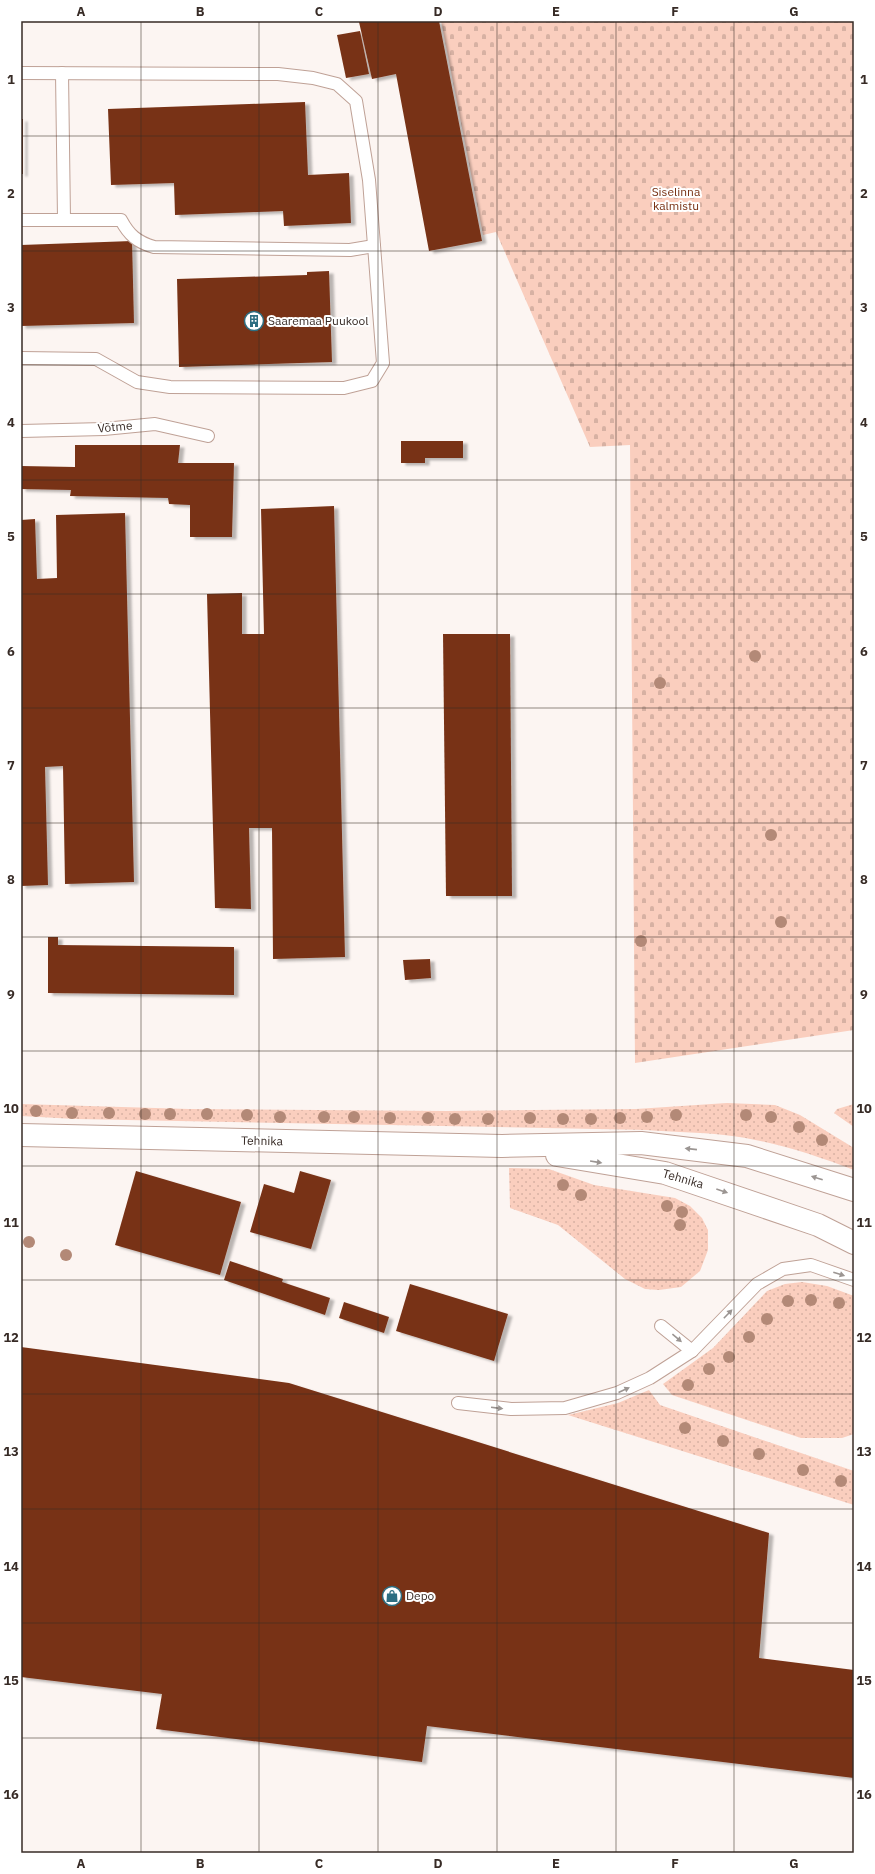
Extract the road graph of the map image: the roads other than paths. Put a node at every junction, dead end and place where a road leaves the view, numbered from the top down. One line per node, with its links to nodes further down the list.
1 (21, 73): 2 (lane)
2 (62, 73): 3 (lane); 5 (lane)
3 (64, 219): 4 (lane); 5 (lane)
4 (21, 220)
5 (374, 246): 6 (lane)
6 (21, 358)
7 (21, 431): 8 (lane, Võtme)
8 (208, 436)
9 (21, 1135): 10 (main road, Tehnika)
10 (502, 1146): 11 (main road, Tehnika, one-way to 10); 12 (main road, Tehnika, one-way to 12)
11 (854, 1190)
12 (854, 1243)
13 (854, 1280): 15 (lane, one-way to 13)
14 (661, 1326): 15 (lane, one-way to 15)
15 (692, 1352): 16 (lane, one-way to 15)
16 (458, 1403)

